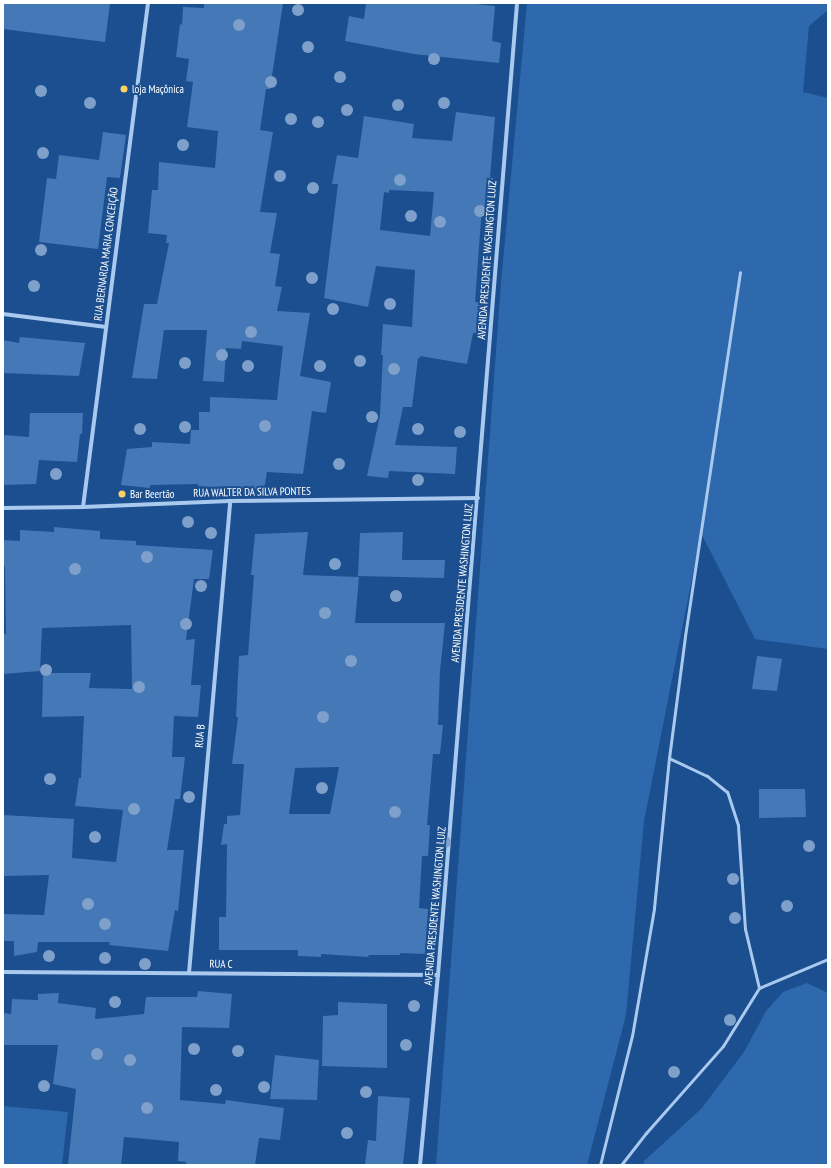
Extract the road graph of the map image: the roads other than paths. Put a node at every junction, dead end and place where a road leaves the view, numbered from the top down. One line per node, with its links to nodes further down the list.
1 (148, 3): 5 (street, RUA BERNARDA MARIA CONCEIÇÃO)
2 (517, 3): 6 (street, AVENIDA PRESIDENTE WASHINGTON LUIZ)
3 (740, 272): 10 (lane)
4 (3, 314): 5 (street)
5 (106, 327): 8 (street, RUA BERNARDA MARIA CONCEIÇÃO)
6 (478, 498): 7 (street, RUA WALTER DA SILVA PONTES); 14 (street, AVENIDA PRESIDENTE WASHINGTON LUIZ)
7 (230, 501): 8 (street, RUA WALTER DA SILVA PONTES); 13 (street, RUA B)
8 (83, 507): 9 (street, RUA WALTER DA SILVA PONTES)
9 (3, 508)
10 (669, 758): 15 (lane); 17 (lane)
11 (828, 959): 15 (lane)
12 (3, 972): 13 (street, RUA C)
13 (189, 973): 14 (street, RUA C)
14 (438, 975): 16 (street, AVENIDA PRESIDENTE WASHINGTON LUIZ)
15 (759, 988): 18 (lane)
16 (420, 1165)
17 (600, 1165)
18 (621, 1165)

